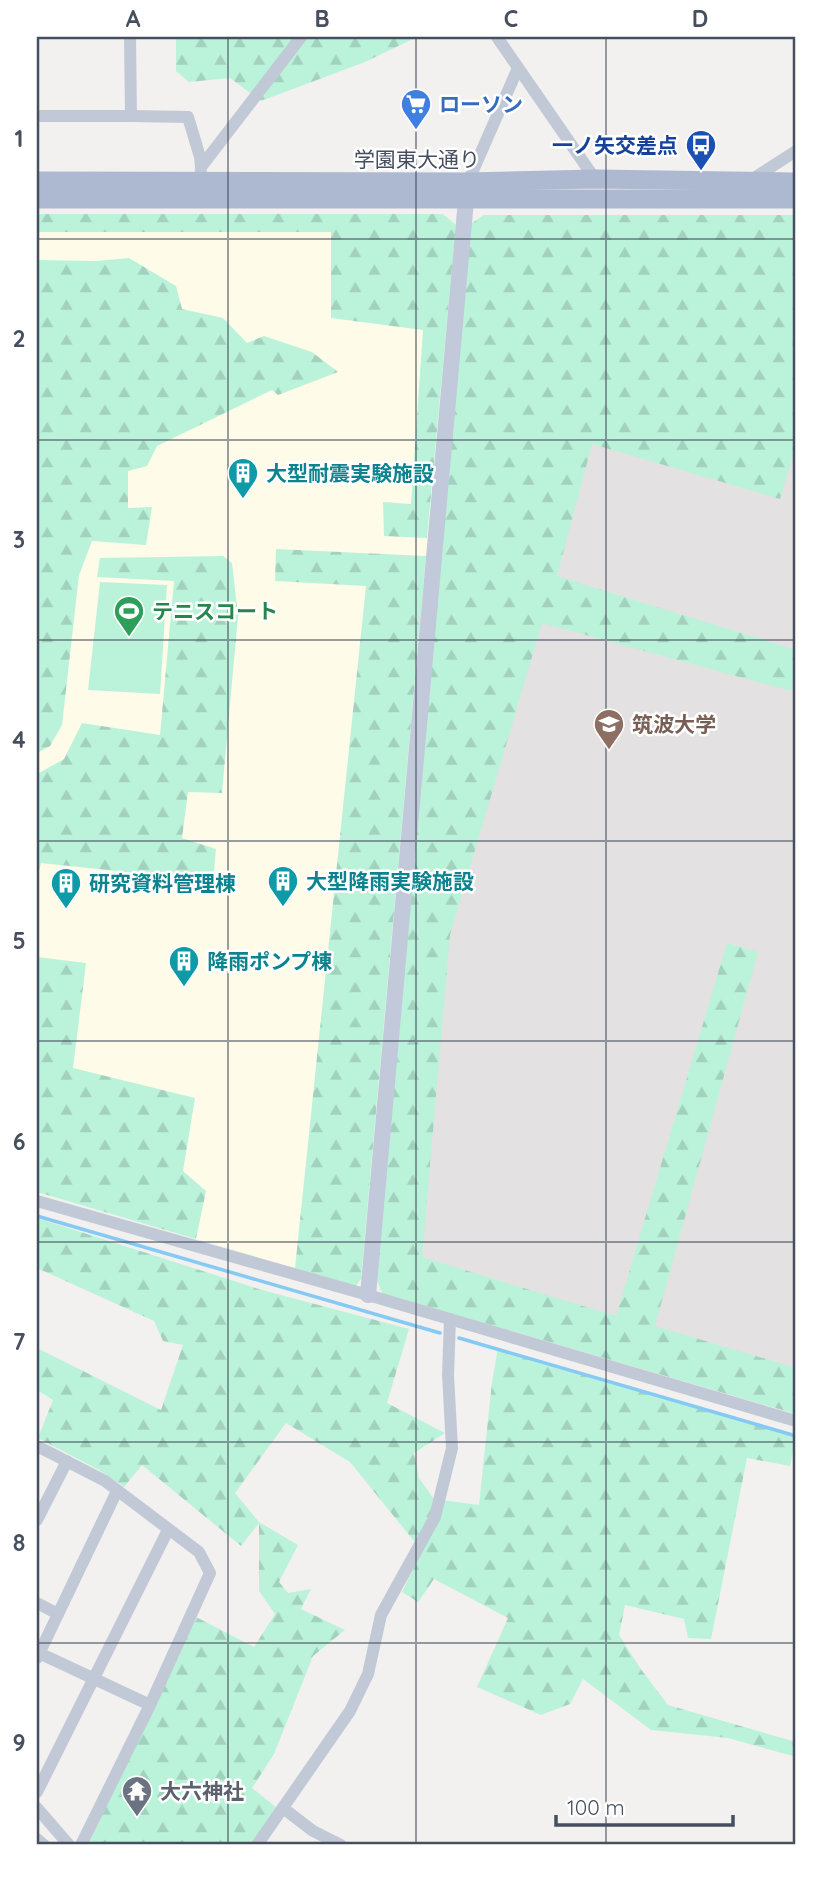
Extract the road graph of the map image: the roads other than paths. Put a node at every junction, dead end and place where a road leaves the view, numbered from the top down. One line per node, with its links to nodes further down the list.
1 (130, 37): 6 (street)
2 (301, 37): 8 (street)
3 (498, 37): 4 (street)
4 (518, 68): 9 (street); 13 (street)
5 (37, 116): 6 (street)
6 (131, 116): 8 (street)
7 (796, 151): 11 (street)
8 (200, 174): 10 (main road, 学園東大通り); 13 (main road, 学園東大通り)
9 (595, 179): 11 (main road, 学園東大通り); 13 (main road, 学園東大通り)
10 (37, 181)
11 (748, 182): 12 (main road, 学園東大通り)
12 (796, 182)
13 (466, 191): 14 (main road, 学園東大通り); 15 (main road, 学園東大通り); 17 (street)
14 (37, 199)
15 (796, 199)
16 (37, 1201): 17 (street)
17 (369, 1295): 18 (street)
18 (450, 1319): 19 (street); 32 (street)
19 (796, 1421)
20 (37, 1446): 21 (street)
21 (67, 1461): 22 (street); 23 (street)
22 (117, 1491): 24 (street); 26 (street)
23 (37, 1520)
24 (169, 1530): 28 (street); 29 (street)
25 (37, 1603): 26 (street)
26 (58, 1614): 27 (street)
27 (38, 1655): 28 (street)
28 (94, 1679): 29 (street); 30 (street)
29 (150, 1705): 36 (street)
30 (37, 1792)
31 (37, 1808): 35 (street)
32 (283, 1808): 37 (street); 38 (street)
33 (37, 1839): 34 (street)
34 (44, 1845)
35 (69, 1845)
36 (81, 1845)
37 (257, 1845)
38 (341, 1845)

